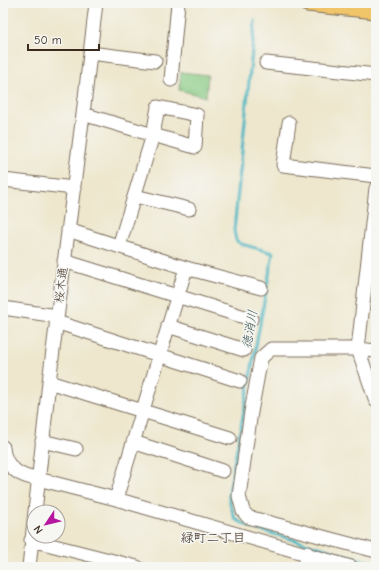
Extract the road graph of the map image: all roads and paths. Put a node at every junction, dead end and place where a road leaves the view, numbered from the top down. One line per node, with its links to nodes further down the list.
1 (96, 3): 5 (street, 桜木通)
2 (178, 3): 9 (street)
3 (307, 3): 4 (main road)
4 (376, 10)
5 (90, 53): 6 (street); 10 (street, 桜木通)
6 (155, 61)
7 (266, 63): 8 (street)
8 (376, 75)
9 (171, 80)
10 (83, 114): 12 (street); 15 (street, 桜木通)
11 (289, 123): 13 (street)
12 (153, 135): 12 (street); 17 (street)
13 (376, 176)
14 (3, 180): 15 (street)
15 (74, 188): 20 (street, 桜木通)
16 (376, 188): 19 (street)
17 (135, 196): 18 (street); 21 (street)
18 (189, 208)
19 (374, 217): 30 (street)
20 (68, 230): 21 (street); 22 (street, 桜木通)
21 (119, 246): 23 (street)
22 (64, 261): 25 (street); 27 (street, 桜木通)
23 (186, 268): 24 (street); 25 (street)
24 (261, 288)
25 (177, 296): 28 (street); 29 (street)
26 (3, 308): 27 (street)
27 (57, 319): 33 (street); 35 (street, 桜木通)
28 (251, 319)
29 (168, 326): 31 (street); 33 (street)
30 (358, 349): 32 (street); 36 (street); 50 (street)
31 (244, 350)
32 (376, 351)
33 (160, 355): 34 (street); 37 (street)
34 (240, 381)
35 (48, 382): 37 (street); 39 (street, 桜木通)
36 (376, 401)
37 (142, 411): 38 (street); 40 (street)
38 (230, 438)
39 (42, 442): 42 (street); 45 (street, 桜木通)
40 (133, 442): 44 (street); 46 (street)
41 (3, 447): 43 (street)
42 (76, 449)
43 (5, 464): 45 (street)
44 (223, 471)
45 (38, 479): 46 (street); 47 (street, 桜木通)
46 (116, 499): 51 (street)
47 (35, 504)
48 (31, 544): 52 (street, 桜木通)
49 (47, 544): 53 (street)
50 (376, 552)
51 (307, 553): 54 (street); 55 (street)
52 (28, 567)
53 (137, 567)
54 (305, 567)
55 (351, 567)

